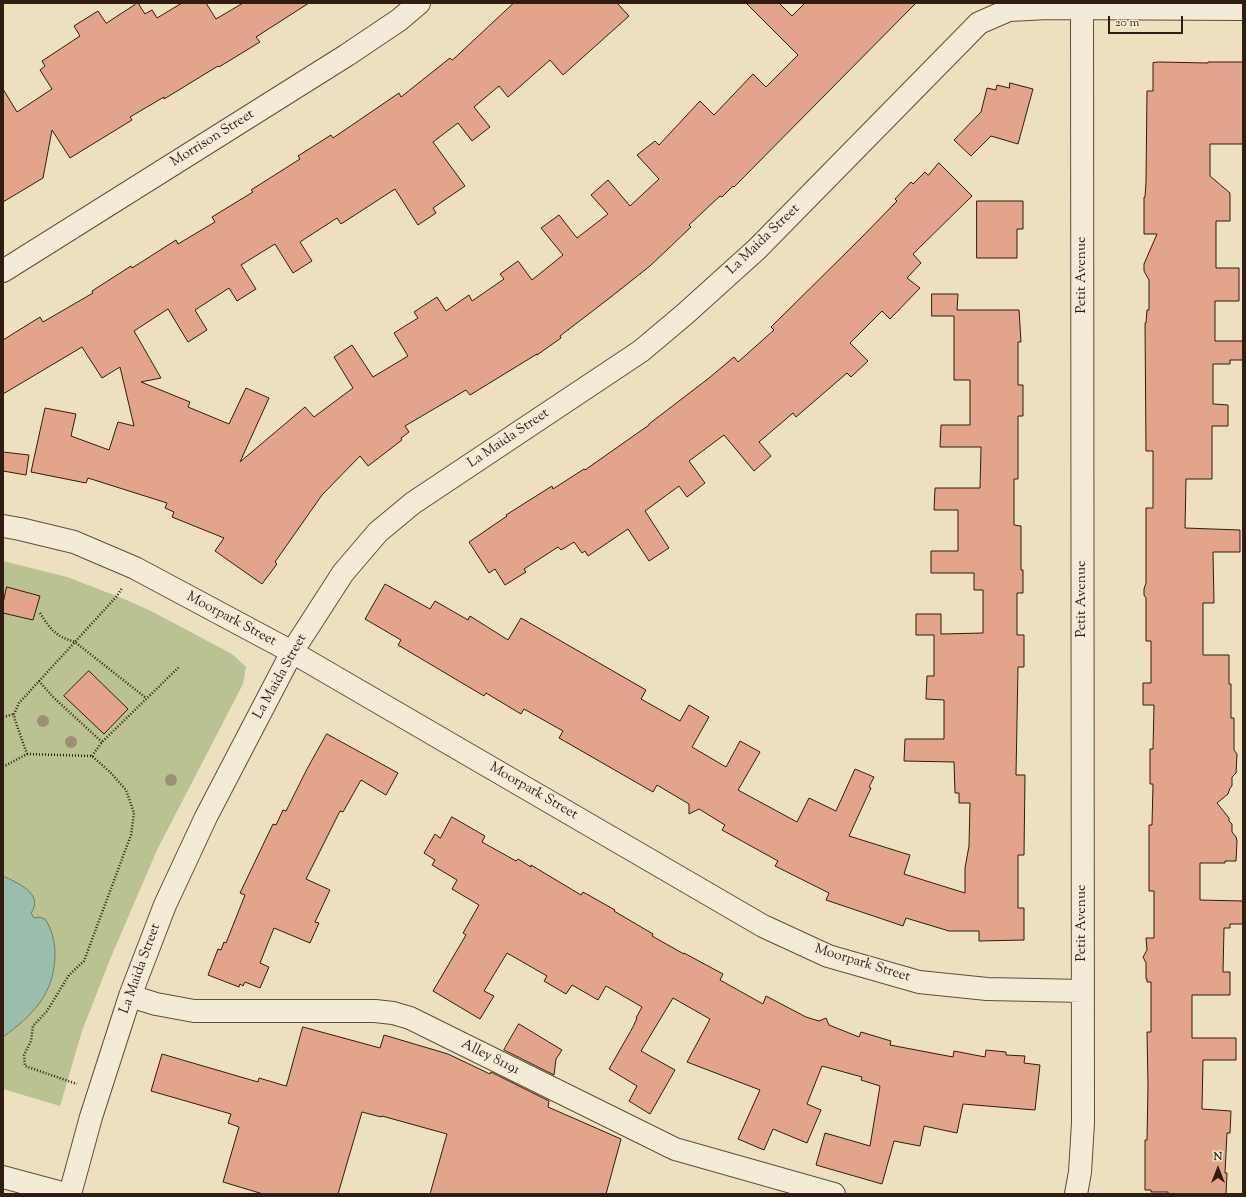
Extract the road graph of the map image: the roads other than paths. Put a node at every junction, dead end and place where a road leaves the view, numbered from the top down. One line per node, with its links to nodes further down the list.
1 (418, 3): 4 (street, Morrison Street)
2 (1082, 5): 3 (street, La Maida Street); 6 (street, La Maida Street); 7 (street, Petit Avenue)
3 (1243, 9)
4 (3, 271)
5 (3, 526): 6 (street, Moorpark Street)
6 (292, 652): 7 (street, Moorpark Street); 8 (street, La Maida Street)
7 (1083, 991): 13 (street, Petit Avenue)
8 (130, 996): 11 (street, La Maida Street); 12 (street, Alley 81191)
9 (3, 1177): 10 (street)
10 (66, 1194)
11 (70, 1194)
12 (834, 1194)
13 (1076, 1194)

